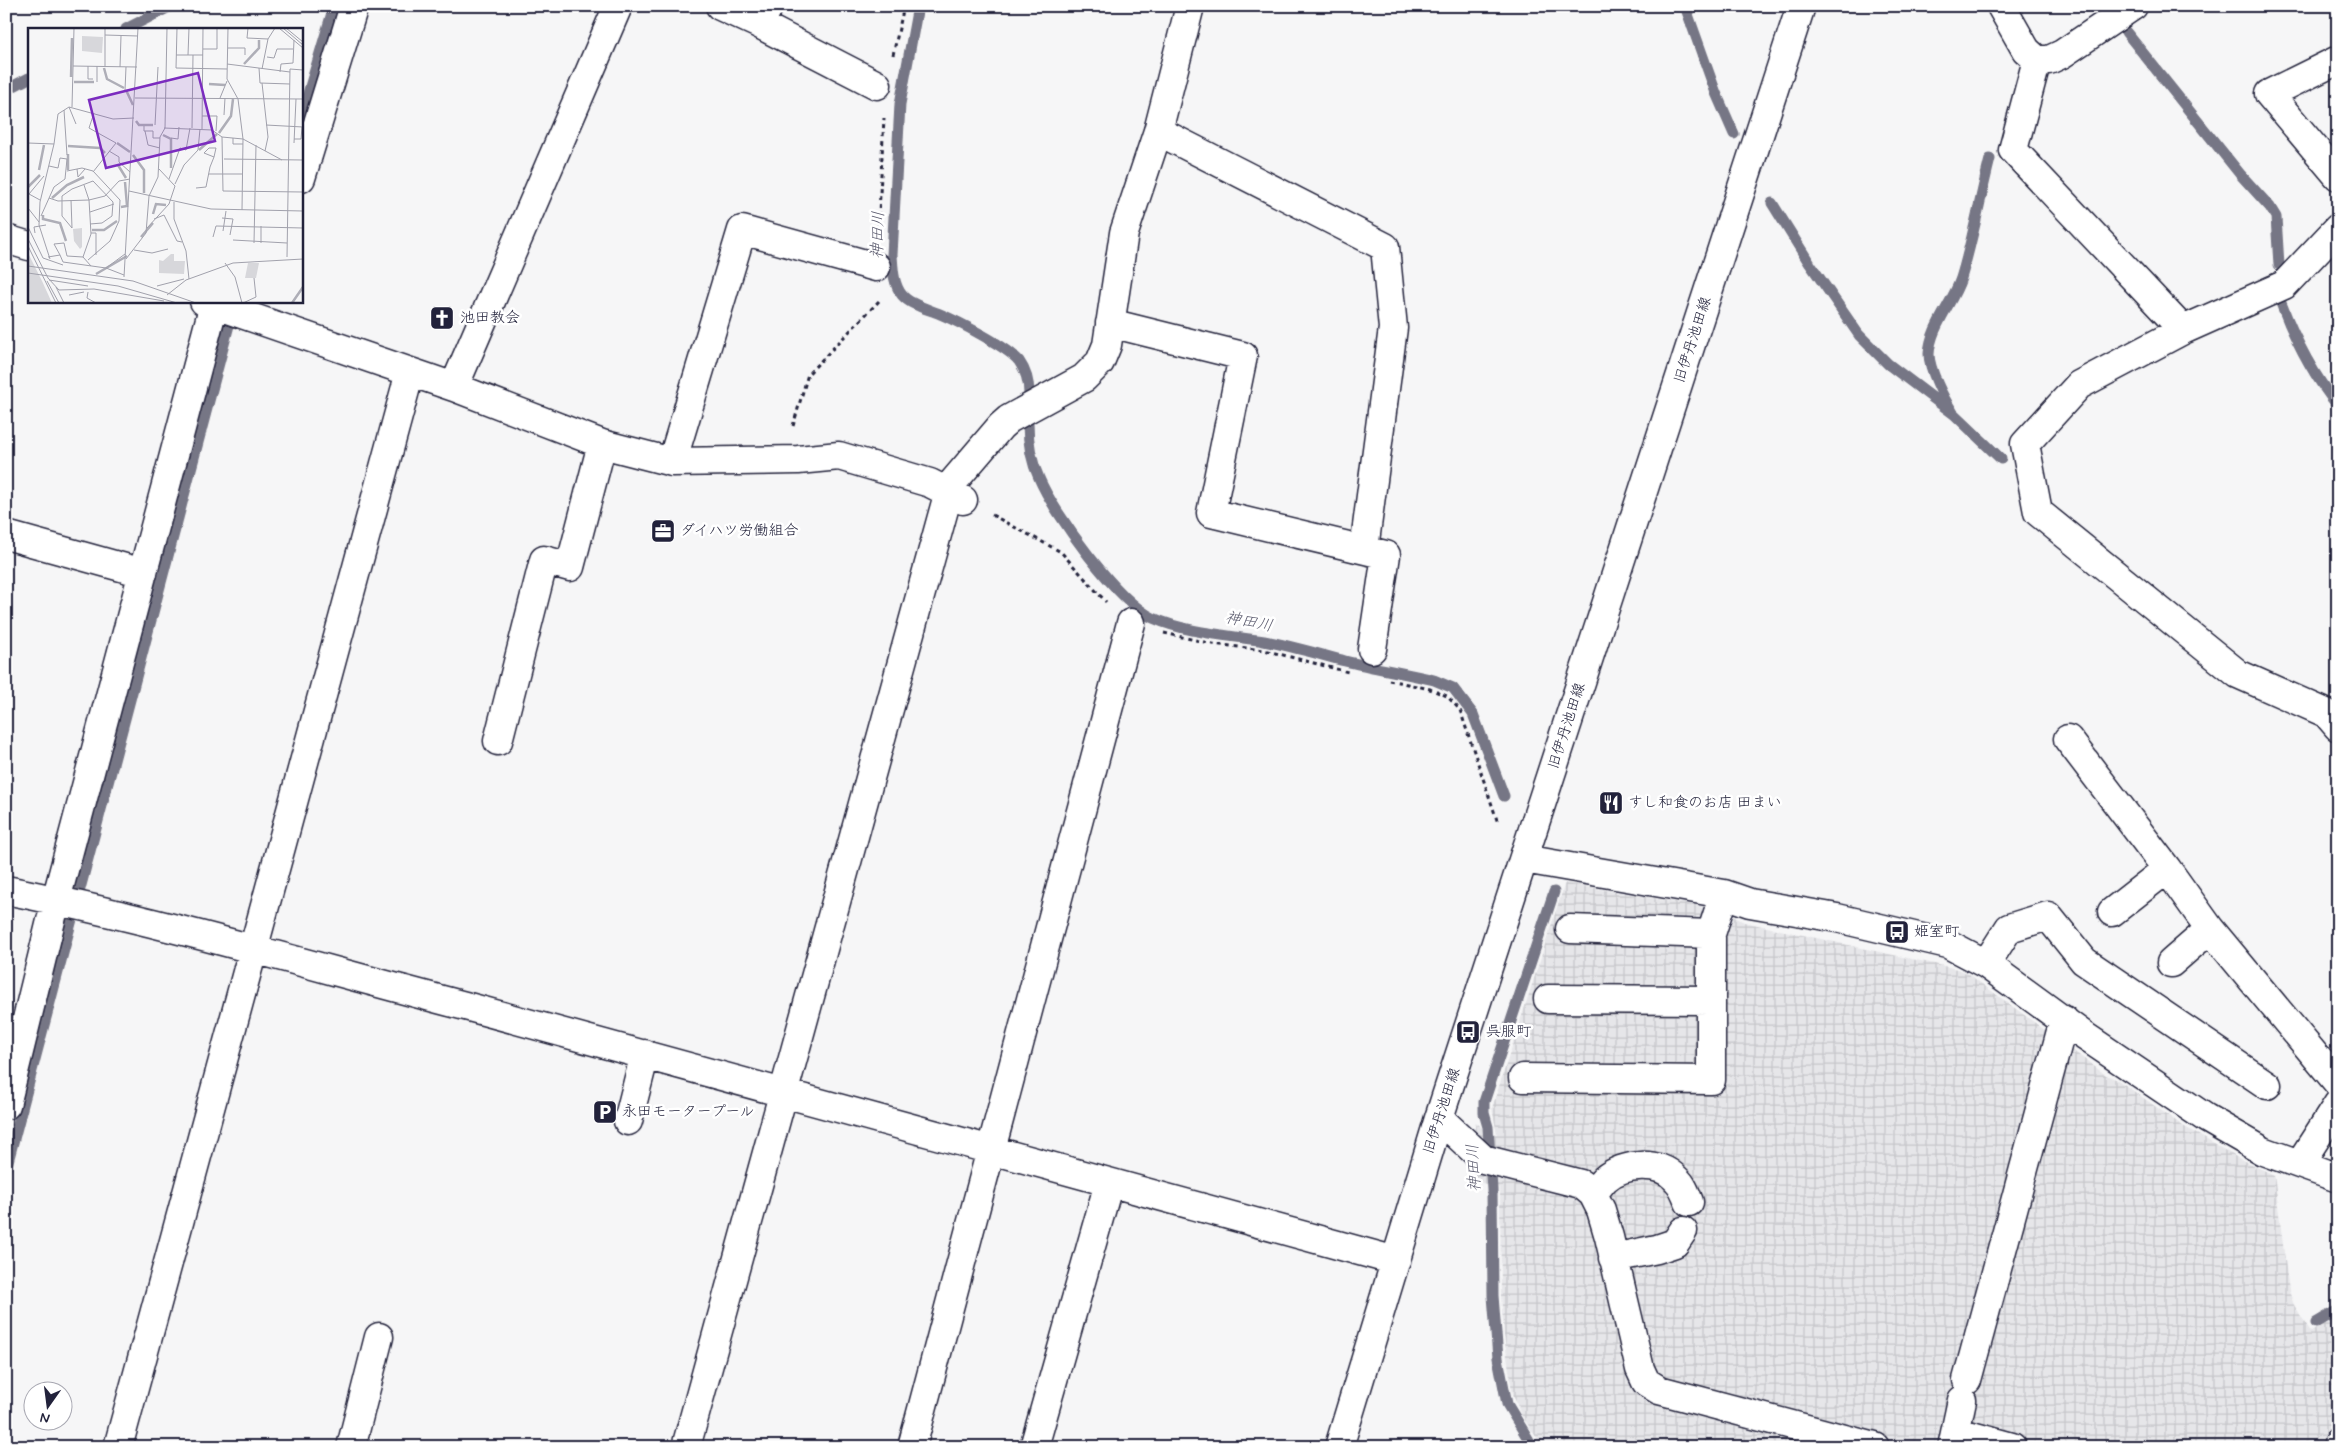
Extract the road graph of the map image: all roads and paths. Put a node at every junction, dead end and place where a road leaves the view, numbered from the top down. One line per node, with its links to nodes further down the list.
1 (354, 6): 13 (street)
2 (618, 6): 24 (street)
3 (720, 6): 8 (street)
4 (1190, 6): 12 (street)
5 (1801, 6): 38 (street, 旧伊丹池田線)
6 (2001, 6): 9 (street)
7 (2133, 6): 9 (street)
8 (764, 15): 11 (street)
9 (2037, 60): 22 (street)
10 (2338, 60): 14 (street)
11 (876, 85)
12 (1158, 131): 21 (street); 29 (street)
13 (302, 175)
14 (2338, 176)
15 (2338, 228): 22 (street)
16 (6, 238): 17 (street)
17 (28, 246)
18 (876, 267): 26 (street)
19 (209, 303): 20 (street); 30 (street)
20 (261, 310): 23 (street)
21 (1110, 323): 27 (street); 29 (street)
22 (2183, 330): 35 (street)
23 (410, 372): 24 (street); 47 (street)
24 (454, 387): 25 (street)
25 (602, 444): 26 (street); 37 (street)
26 (672, 462): 27 (street)
27 (956, 496): 31 (path); 57 (street)
28 (6, 535): 30 (street)
29 (1364, 549): 32 (street)
30 (143, 573): 42 (street)
31 (1131, 622): 33 (path); 62 (street)
32 (1372, 648)
33 (1352, 673)
34 (1388, 680): 38 (path)
35 (2338, 727)
36 (2068, 739): 39 (street)
37 (498, 741)
38 (1524, 859): 41 (street); 60 (street, 旧伊丹池田線)
39 (2167, 869): 43 (street); 45 (street)
40 (6, 890): 42 (street)
41 (1724, 894): 46 (street); 49 (street)
42 (56, 900): 47 (street); 59 (street)
43 (2112, 912)
44 (1570, 929): 46 (street)
45 (2210, 929): 48 (street); 55 (street)
46 (1711, 934): 51 (street)
47 (254, 950): 53 (street); 73 (street)
48 (2171, 963)
49 (1986, 964): 52 (street); 56 (street)
50 (1548, 999): 51 (street)
51 (1711, 1000): 54 (street)
52 (2064, 1020): 63 (street); 72 (street)
53 (645, 1054): 57 (street); 61 (street)
54 (1523, 1078)
55 (2338, 1083)
56 (2267, 1085)
57 (782, 1091): 62 (street); 75 (street)
58 (2338, 1104): 63 (street)
59 (6, 1105)
60 (1439, 1118): 66 (street); 70 (street, 旧伊丹池田線)
61 (628, 1121)
62 (990, 1150): 65 (street); 76 (street)
63 (2300, 1162): 64 (street)
64 (2338, 1178)
65 (1109, 1183): 70 (street); 77 (street)
66 (1593, 1194): 67 (street); 69 (street)
67 (1689, 1202)
68 (1683, 1231): 69 (street)
69 (1613, 1258): 79 (street)
70 (1396, 1261): 78 (street, 旧伊丹池田線)
71 (379, 1337): 74 (street)
72 (1954, 1440): 80 (street)
73 (118, 1447)
74 (351, 1447)
75 (686, 1447)
76 (912, 1447)
77 (1034, 1447)
78 (1339, 1447)
79 (1875, 1447)
80 (2012, 1447)

